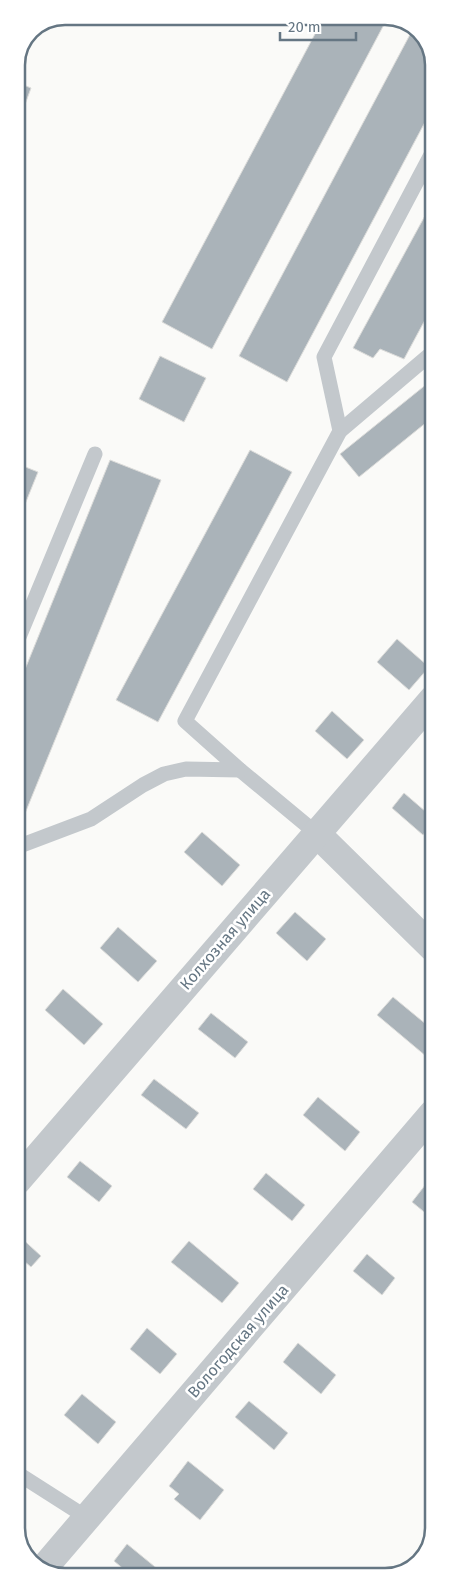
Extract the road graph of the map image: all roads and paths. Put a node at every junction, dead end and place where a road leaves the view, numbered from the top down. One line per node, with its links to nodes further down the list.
1 (425, 166): 3 (lane)
2 (425, 359): 3 (lane)
3 (340, 431): 7 (lane)
4 (95, 454): 5 (lane)
5 (25, 623)
6 (425, 707): 8 (street, Колхозная улица)
7 (240, 770): 8 (lane); 9 (lane)
8 (316, 833): 10 (street); 12 (street, Колхозная улица)
9 (25, 844)
10 (425, 940)
11 (425, 1122): 14 (street, Вологодская улица)
12 (25, 1172)
13 (25, 1478): 14 (lane)
14 (86, 1517): 15 (street, Вологодская улица)
15 (47, 1564)

